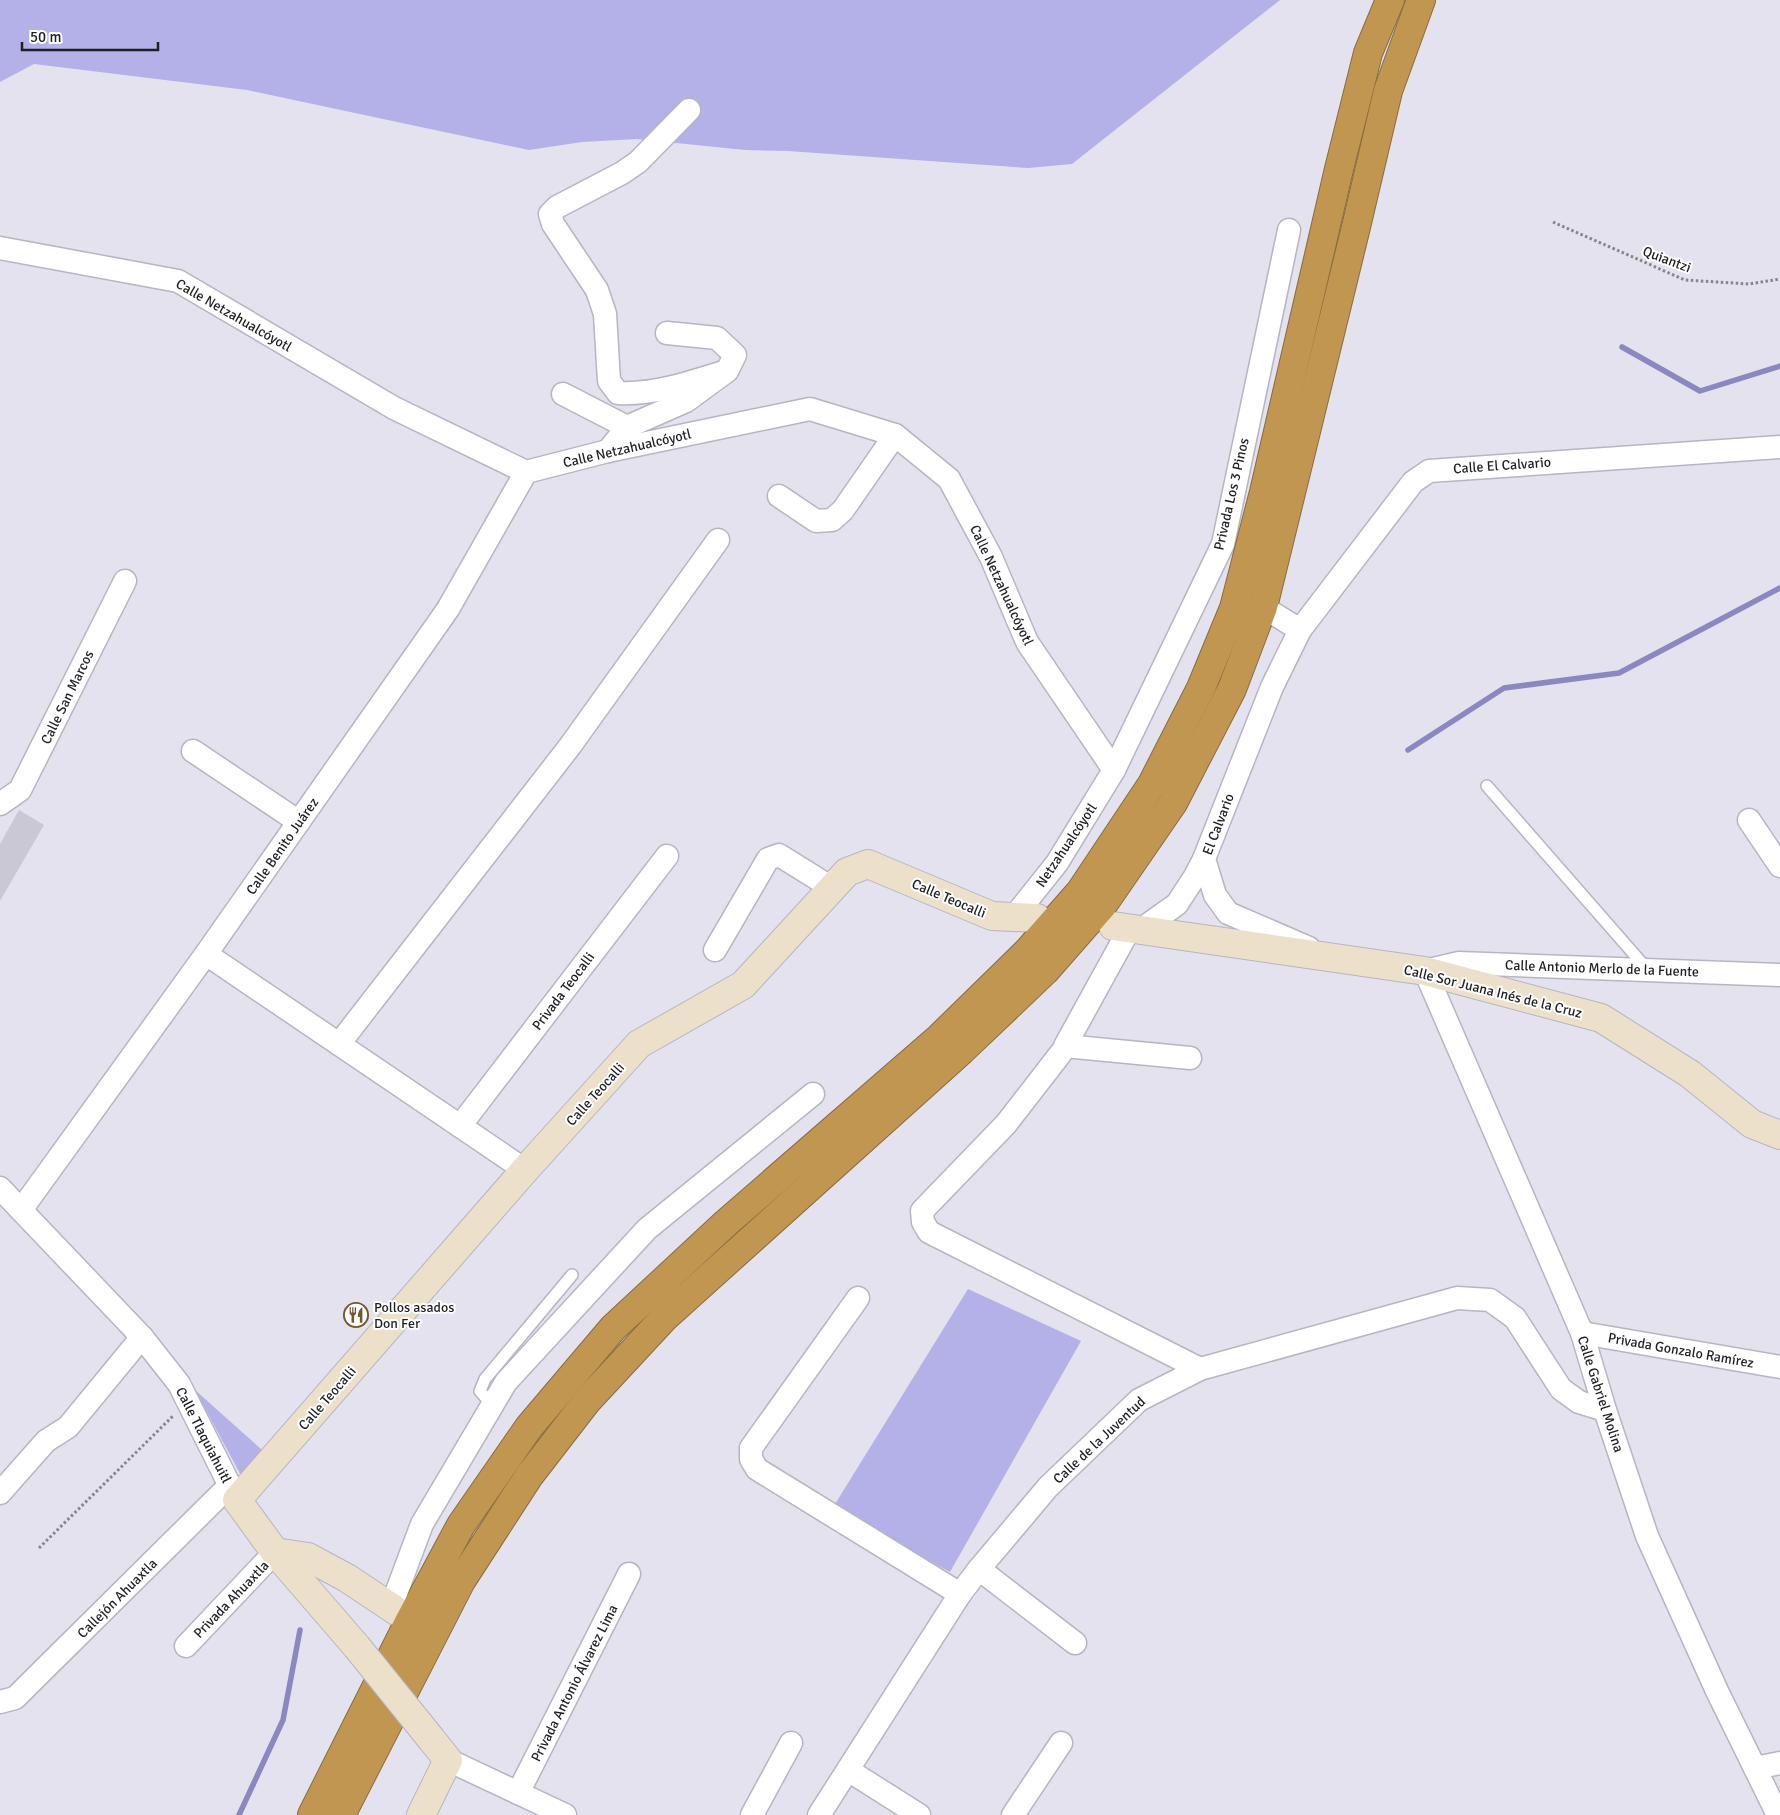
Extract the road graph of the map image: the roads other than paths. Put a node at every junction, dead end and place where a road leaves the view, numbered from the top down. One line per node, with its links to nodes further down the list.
1 (1390, 0): 60 (highway)
2 (1421, 0): 17 (highway)
3 (689, 110): 7 (street)
4 (1289, 230): 20 (street, Privada Los 3 Pinos)
5 (0, 248): 13 (street, Calle Netzahualcóyotl)
6 (667, 333): 7 (street)
7 (727, 371): 9 (street)
8 (563, 394): 9 (street)
9 (627, 427): 12 (street)
10 (895, 435): 12 (street, Calle Netzahualcóyotl); 14 (street); 20 (street, Calle Netzahualcóyotl)
11 (1780, 448): 18 (street, Calle El Calvario)
12 (608, 451): 13 (street, Calle Netzahualcóyotl)
13 (526, 472): 24 (street, Calle Benito Juárez)
14 (779, 496)
15 (718, 540): 37 (street)
16 (125, 580): 22 (street, Calle San Marcos)
17 (1263, 607): 18 (street); 72 (highway)
18 (1300, 630): 26 (street, El Calvario)
19 (194, 751): 24 (street)
20 (1114, 770): 29 (street, Netzahualcóyotl)
21 (1487, 786): 34 (lane)
22 (0, 804)
23 (1749, 820): 27 (street)
24 (299, 822): 32 (street, Calle Benito Juárez)
25 (667, 856): 41 (street, Privada Teocalli)
26 (1204, 859): 30 (street); 33 (street, El Calvario)
27 (1780, 866)
28 (832, 888): 29 (street, Calle Teocalli); 31 (street); 43 (street, Calle Teocalli)
29 (1025, 918)
30 (1128, 928): 33 (street, Calle Sor Juana Inés de la Cruz); 39 (street)
31 (715, 950)
32 (206, 954): 37 (street); 45 (street, Calle Benito Juárez)
33 (1332, 958): 35 (street, Calle Sor Juana Inés de la Cruz)
34 (1648, 970): 35 (street, Calle Antonio Merlo de la Fuente); 36 (street, Calle Antonio Merlo de la Fuente)
35 (1425, 971): 42 (street, Calle Sor Juana Inés de la Cruz); 48 (street, Calle Gabriel Molina)
36 (1780, 975)
37 (339, 1044): 41 (street)
38 (1060, 1053): 51 (street)
39 (1190, 1058)
40 (813, 1094): 52 (street)
41 (460, 1126): 43 (street)
42 (1780, 1135)
43 (525, 1170): 55 (street, Calle Teocalli)
44 (0, 1188): 45 (street, Calle Tlaquiahuitl)
45 (22, 1210): 49 (street, Calle Tlaquiahuitl)
46 (572, 1275): 52 (lane)
47 (858, 1298): 59 (street)
48 (1582, 1333): 50 (street, Privada Gonzalo Ramírez); 53 (street, Calle Gabriel Molina)
49 (142, 1337): 54 (street); 55 (street, Calle Tlaquiahuitl)
50 (1780, 1367)
51 (1200, 1369): 53 (street, Calle de la Juventud); 57 (street, Calle de la Juventud)
52 (492, 1406): 60 (street)
53 (1605, 1410): 68 (street, Calle Gabriel Molina)
54 (0, 1493)
55 (233, 1493): 56 (street, Calle Tlaquiahuitl); 63 (street, Callejón Ahuaxtla)
56 (275, 1552): 60 (street); 62 (street, Privada Ahuaxtla); 66 (street, Calle Tlaquiahuitl, bridge)
57 (979, 1568): 59 (street, Calle de la Juventud); 61 (street)
58 (629, 1574): 70 (street, Privada Antonio Álvarez Lima)
59 (960, 1594): 69 (street, Calle de la Juventud)
60 (401, 1613): 71 (highway)
61 (1076, 1643)
62 (186, 1646)
63 (0, 1702)
64 (791, 1743): 75 (street)
65 (1061, 1743): 78 (street)
66 (440, 1750): 70 (street); 73 (street)
67 (1780, 1763): 68 (street)
68 (1755, 1768): 79 (street, Calle Gabriel Molina)
69 (848, 1770): 76 (street, Calle de la Juventud); 77 (street)
70 (518, 1793): 74 (street)
71 (312, 1815)
72 (341, 1815)
73 (421, 1815)
74 (565, 1815)
75 (752, 1815)
76 (819, 1815)
77 (919, 1815)
78 (1013, 1815)
79 (1778, 1815)

